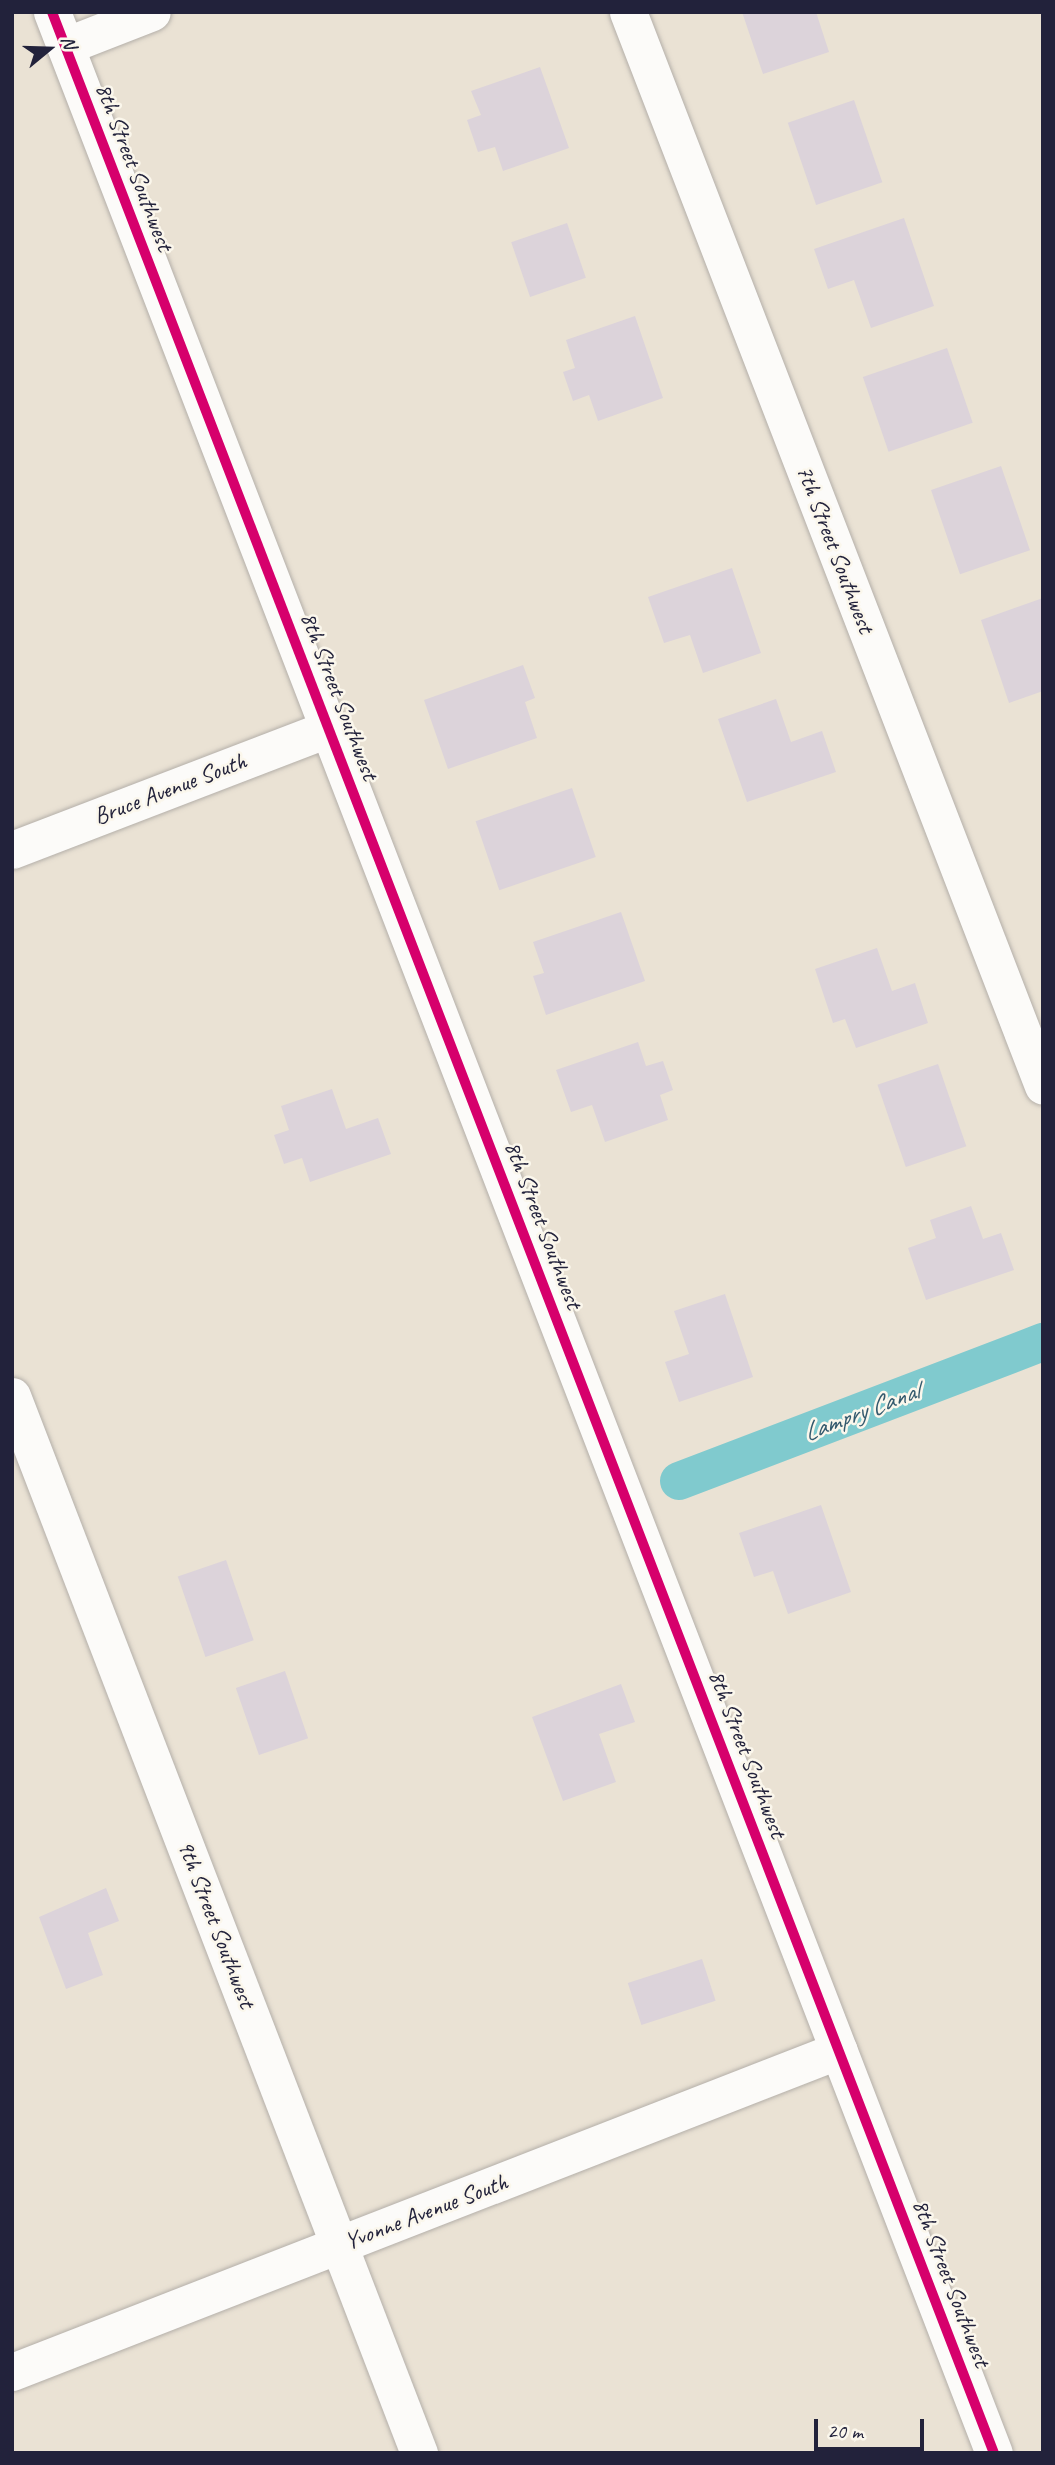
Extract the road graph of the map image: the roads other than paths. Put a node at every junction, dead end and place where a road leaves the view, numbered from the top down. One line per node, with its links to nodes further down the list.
1 (52, 12): 4 (street, 8th Street Southwest)
2 (152, 12): 4 (street)
3 (628, 12): 7 (street, 7th Street Southwest)
4 (65, 46): 5 (street, 8th Street Southwest)
5 (328, 729): 6 (street, Bruce Avenue South); 9 (street, 8th Street Southwest)
6 (12, 850)
7 (1043, 1086)
8 (12, 1396): 10 (street, 9th Street Southwest)
9 (839, 2050): 10 (street, Yvonne Avenue South); 13 (street, 8th Street Southwest)
10 (339, 2245): 11 (street, Yvonne Avenue South); 12 (street, 9th Street Southwest)
11 (12, 2372)
12 (419, 2453)
13 (994, 2453)

